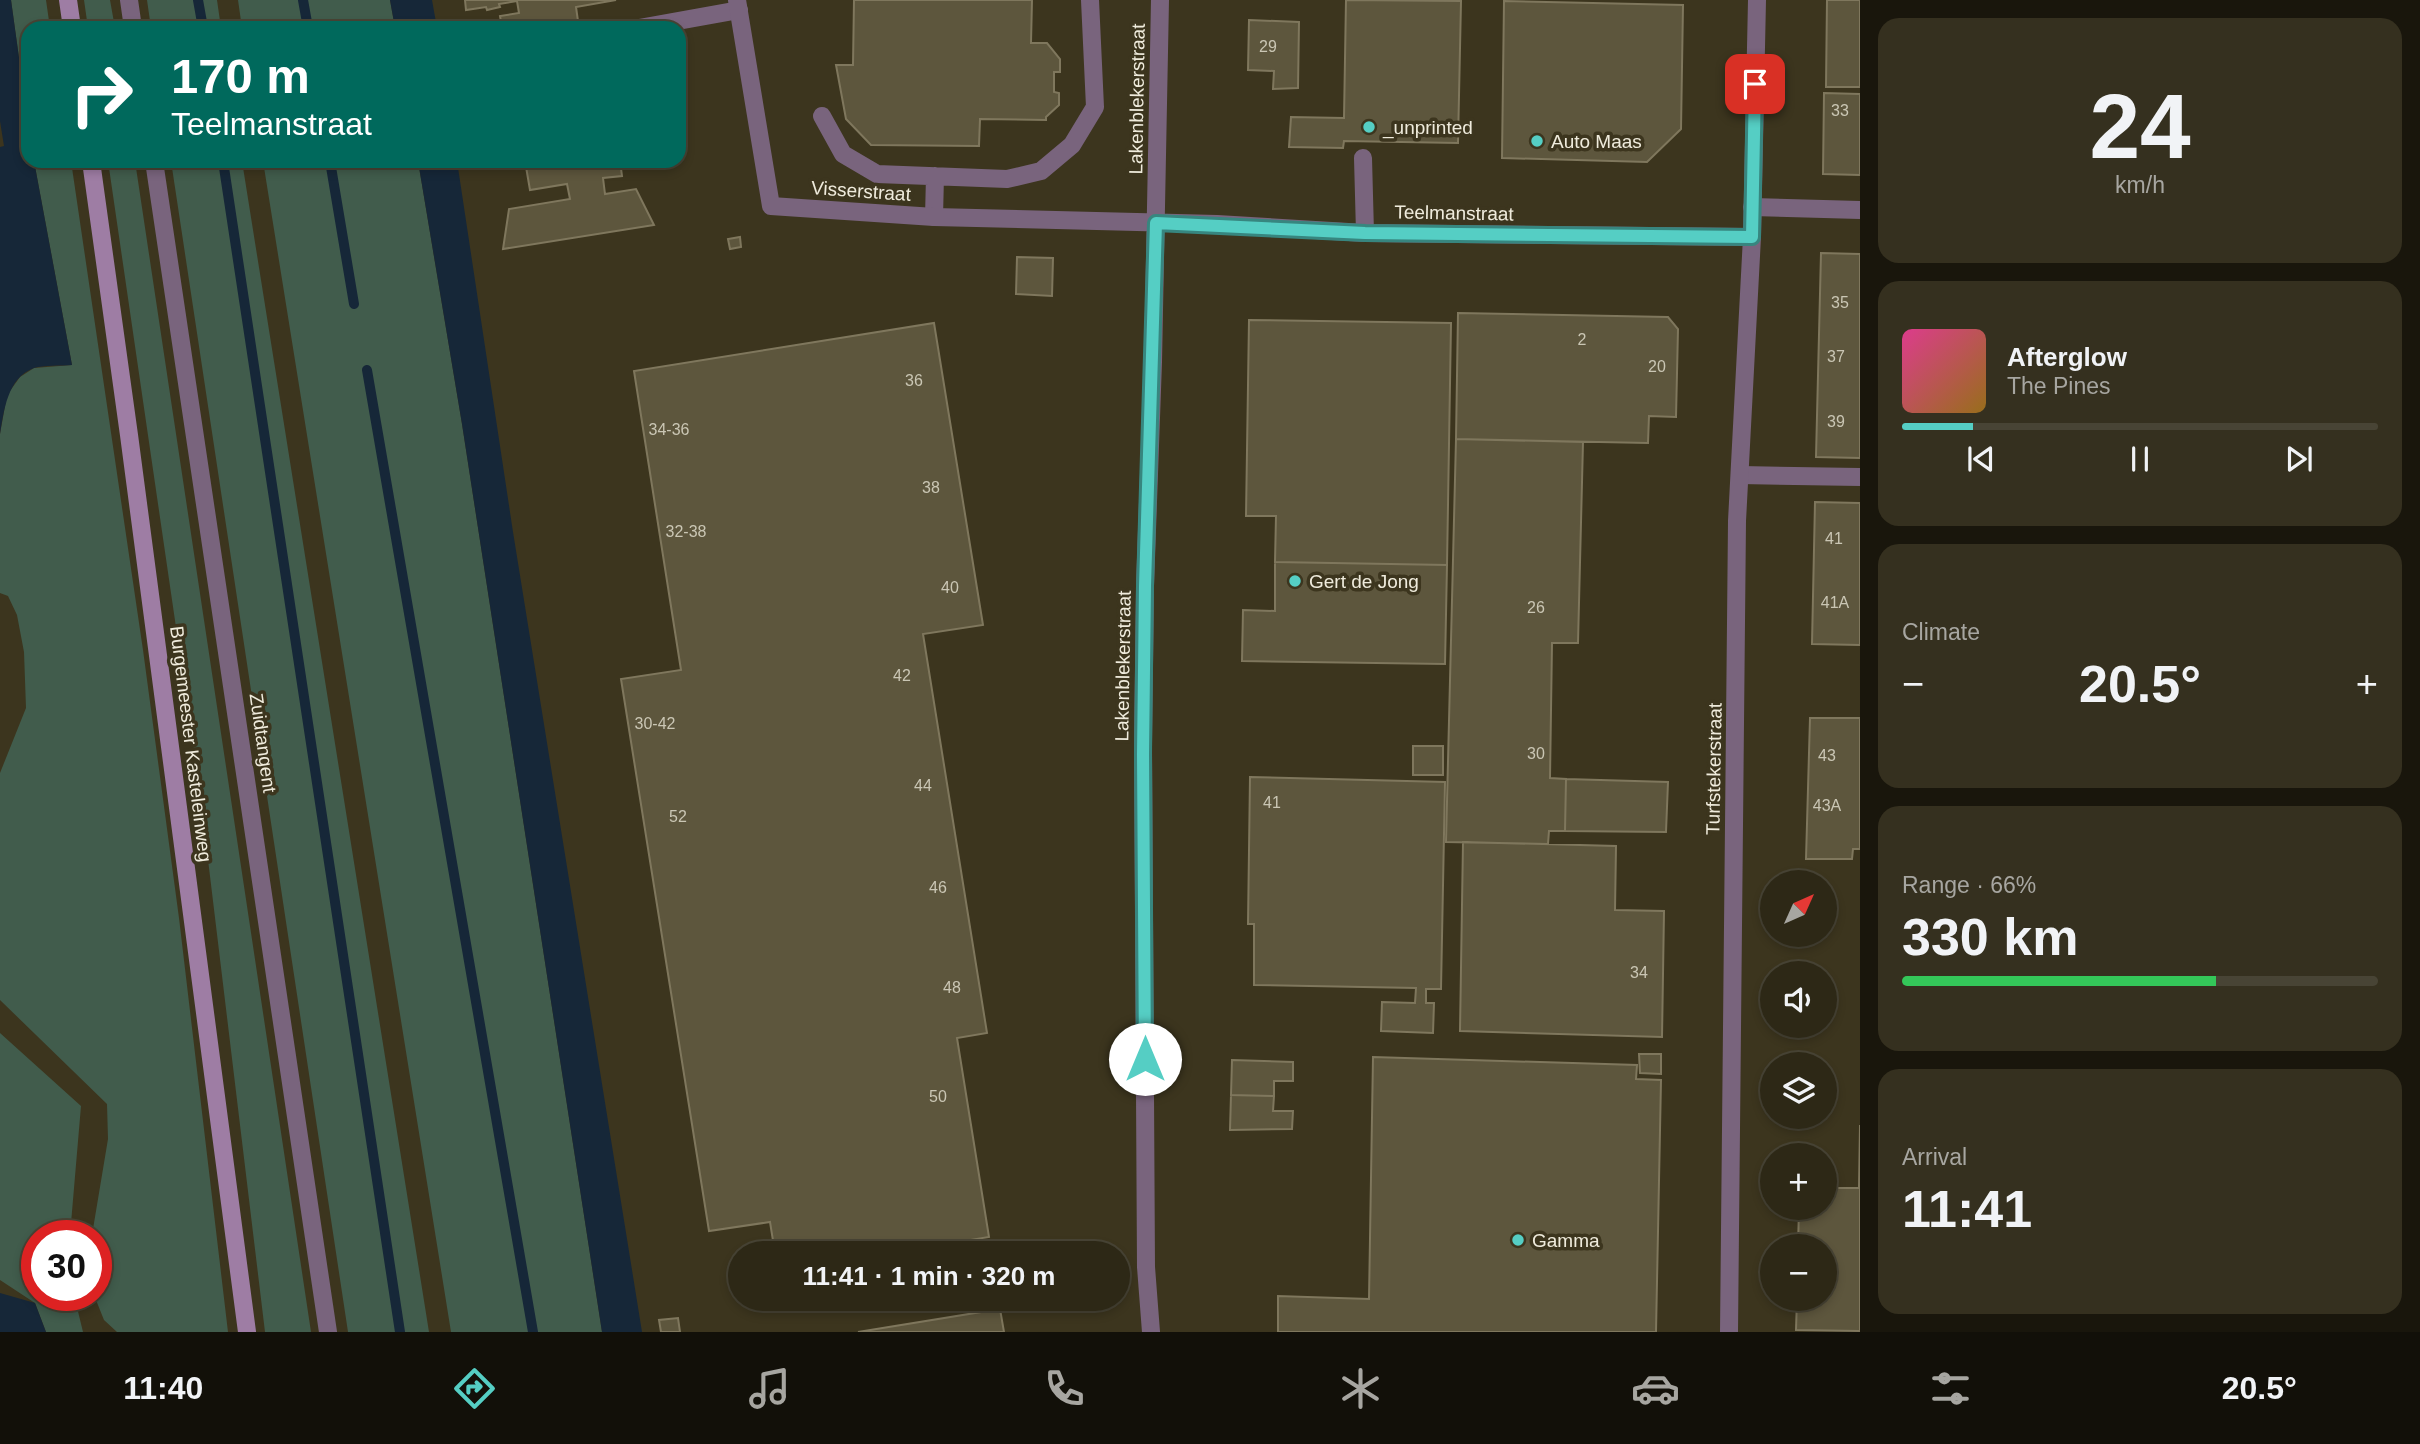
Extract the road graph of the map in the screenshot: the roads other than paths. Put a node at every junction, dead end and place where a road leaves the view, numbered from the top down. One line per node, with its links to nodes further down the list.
1 (68, 0): 7 (main road)
2 (129, 0): 8 (street)
3 (1090, 0): 14 (street)
4 (1160, 0): 18 (street, Lakenblekerstraat)
5 (1756, 0): 15 (street, Turfstekerstraat)
6 (738, 5): 9 (street); 17 (street, Visserstraat)
7 (71, 21)
8 (132, 21)
9 (669, 21)
10 (822, 116): 14 (street)
11 (1363, 158): 19 (street)
12 (92, 168): 23 (main road, Burgemeester Kasteleinweg)
13 (155, 168): 24 (street, Zuidtangent)
14 (935, 176): 17 (street)
15 (1752, 208): 16 (street); 20 (street, Turfstekerstraat)
16 (1860, 210)
17 (934, 216): 18 (street, Visserstraat)
18 (1156, 223): 19 (street, Teelmanstraat); 25 (street, Lakenblekerstraat)
19 (1365, 233): 20 (street, Teelmanstraat)
20 (1752, 237): 21 (street, Turfstekerstraat)
21 (1740, 475): 22 (street); 26 (street, Turfstekerstraat)
22 (1860, 477)
23 (247, 1332)
24 (328, 1332)
25 (1151, 1332)
26 (1728, 1332)

